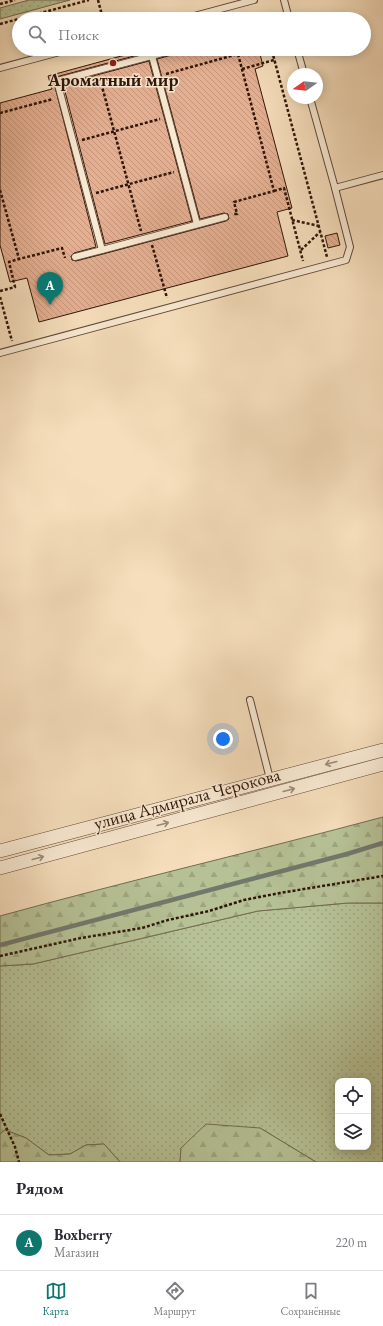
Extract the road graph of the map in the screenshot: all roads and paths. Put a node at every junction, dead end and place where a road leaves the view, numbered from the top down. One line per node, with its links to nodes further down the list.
1 (15, 0): 6 (path)
2 (89, 0): 7 (path)
3 (98, 0): 8 (path)
4 (254, 0): 9 (lane)
5 (284, 0): 10 (lane)
6 (0, 4)
7 (44, 12)
8 (101, 12)
9 (209, 12)
10 (287, 12)
11 (12, 21): 12 (path)
12 (0, 24)
13 (45, 56): 20 (lane)
14 (152, 56): 23 (lane); 24 (lane)
15 (231, 56): 24 (path)
16 (239, 56): 22 (path)
17 (273, 56): 19 (path)
18 (299, 56): 21 (lane)
19 (274, 60): 22 (path); 41 (path)
20 (0, 68)
21 (302, 68)
22 (242, 69): 36 (path)
23 (98, 70): 25 (lane); 29 (path)
24 (157, 76): 28 (lane)
25 (61, 97): 27 (path); 30 (lane)
26 (312, 104): 34 (lane)
27 (0, 113)
28 (168, 117): 29 (path); 31 (lane)
29 (114, 132): 30 (path); 33 (path)
30 (74, 142): 37 (lane)
31 (182, 170): 33 (path); 40 (lane)
32 (383, 175): 34 (lane)
33 (128, 184): 37 (path); 44 (path)
34 (334, 188): 49 (lane)
35 (0, 190): 48 (path)
36 (274, 191): 38 (path); 39 (path)
37 (88, 195): 45 (lane)
38 (225, 217): 40 (lane)
39 (292, 220): 41 (path); 46 (path)
40 (197, 224): 43 (lane)
41 (318, 226): 42 (path)
42 (320, 232): 46 (path); 49 (path)
43 (150, 237): 44 (lane); 51 (path)
44 (143, 239): 45 (lane)
45 (102, 250): 47 (lane)
46 (300, 251): 50 (path)
47 (75, 257): 48 (path)
48 (18, 259): 52 (path)
49 (329, 265): 50 (lane)
50 (306, 271): 54 (lane)
51 (164, 289)
52 (0, 291)
53 (0, 297): 54 (path)
54 (14, 349): 55 (lane)
55 (0, 353)
56 (250, 700): 59 (lane)
57 (383, 750): 59 (street, улица Адмирала Черокова, one-way to 59)
58 (383, 764): 61 (street, улица Адмирала Черокова, one-way to 58)
59 (270, 779): 60 (street, улица Адмирала Черокова)
60 (0, 851)
61 (0, 868)
62 (383, 876): 63 (path)
63 (0, 956)
64 (0, 1114): 65 (path)
65 (19, 1162)

